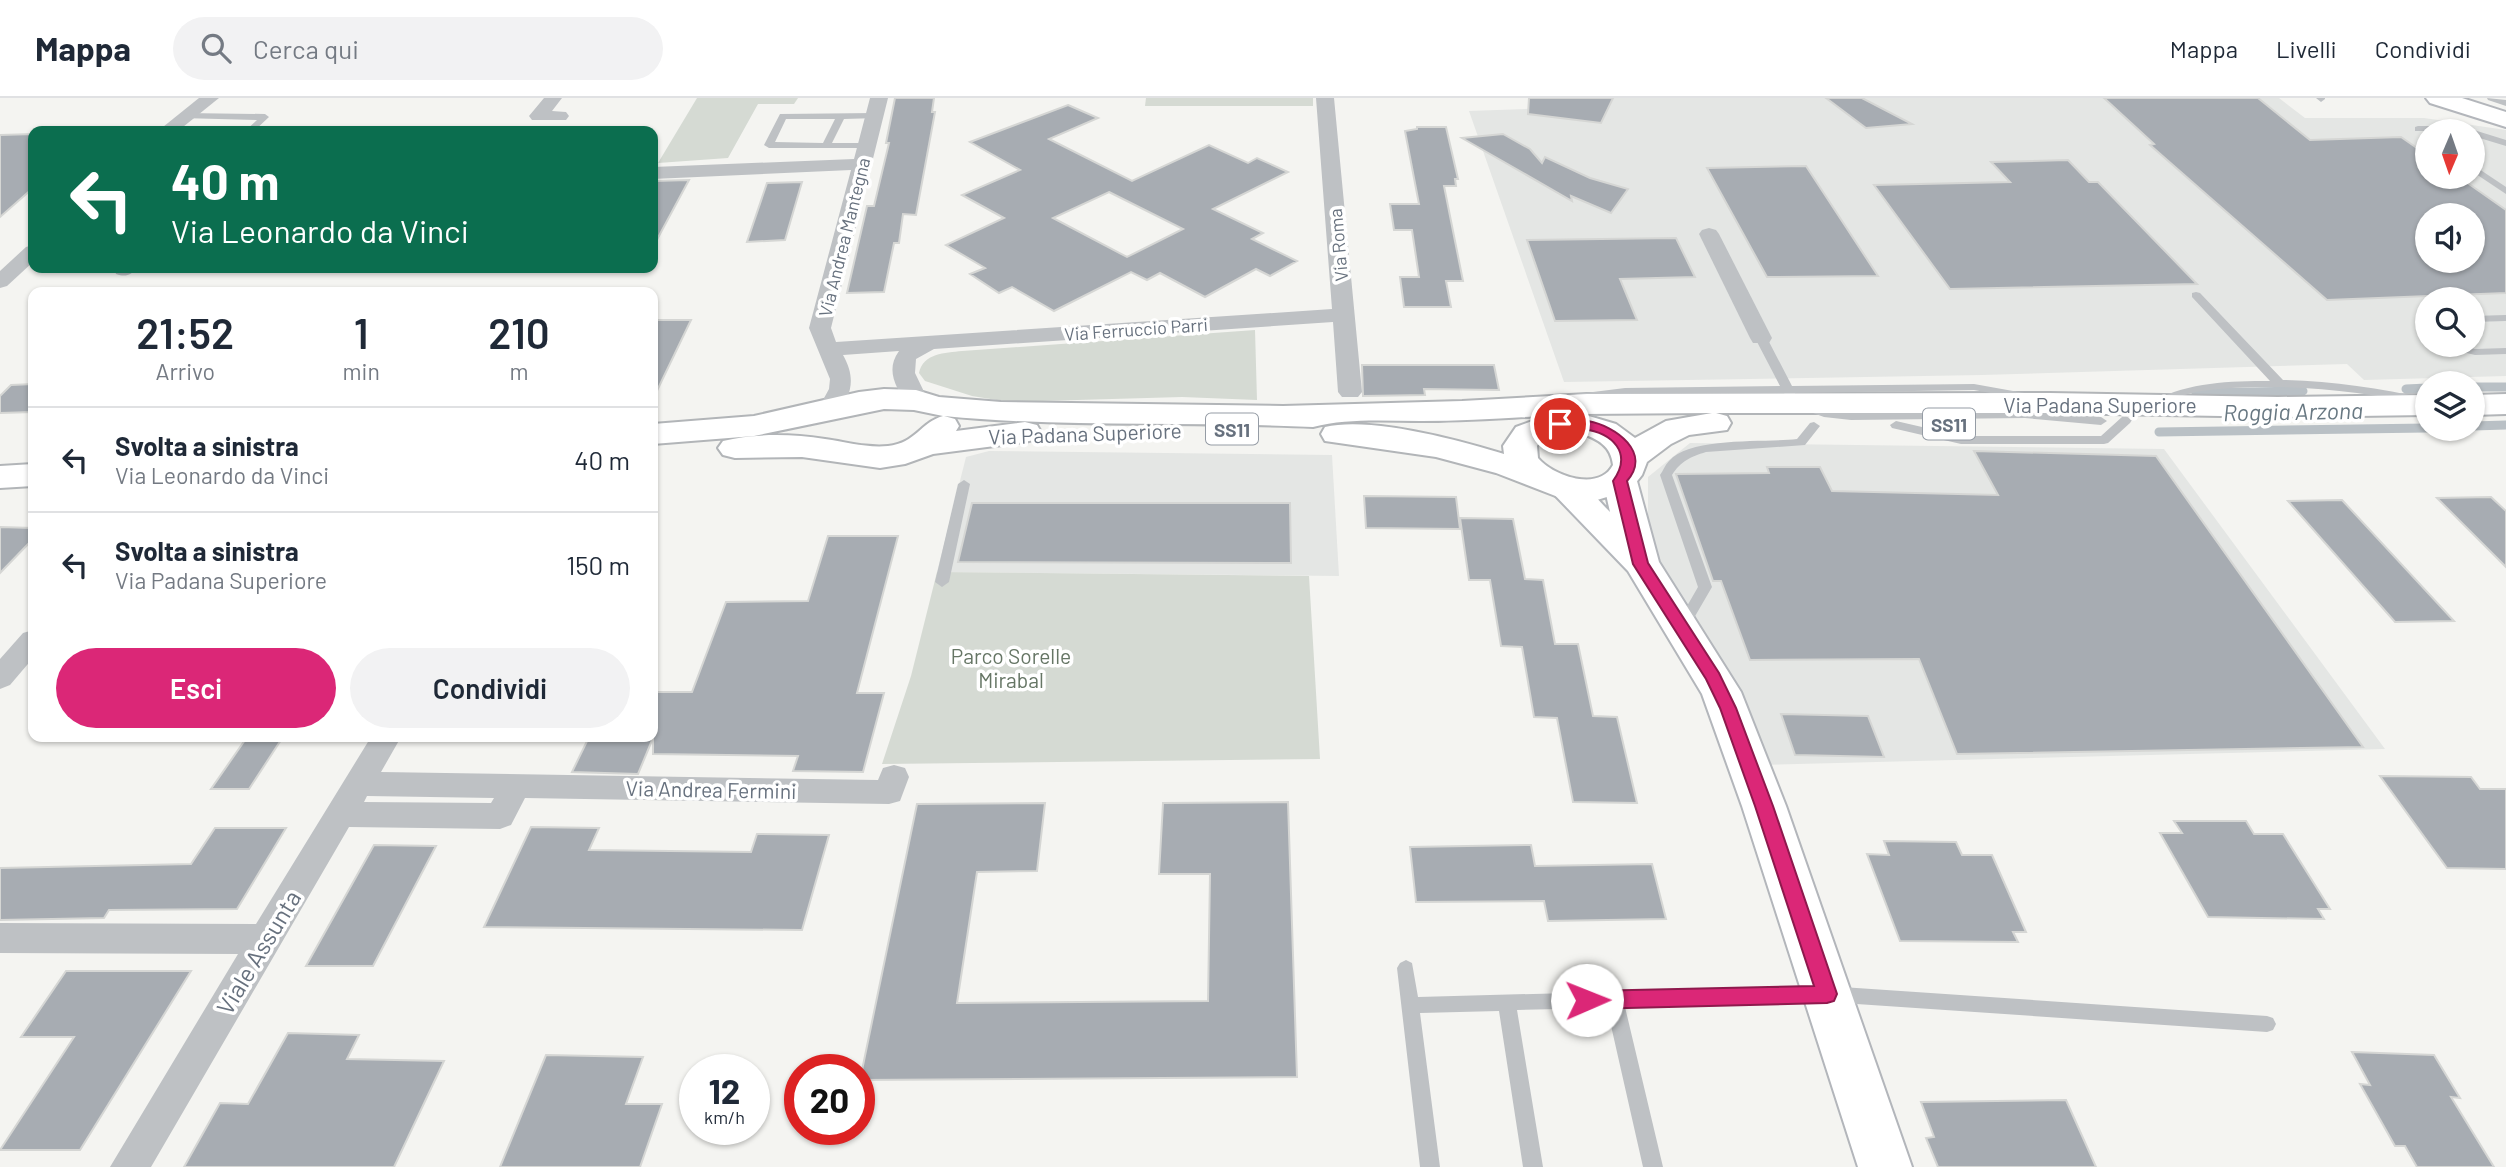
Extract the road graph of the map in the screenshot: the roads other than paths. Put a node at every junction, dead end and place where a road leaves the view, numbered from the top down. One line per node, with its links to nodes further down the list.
1 (210, 98): 10 (street)
2 (553, 98): 11 (street)
3 (1325, 98): 28 (street, Via Roma)
4 (2438, 98): 13 (main road)
5 (2473, 98): 9 (main road)
6 (2491, 98): 7 (lane)
7 (2506, 103)
8 (877, 107): 12 (lane); 20 (street, Via Andrea Mantegna)
9 (2506, 109)
10 (184, 116): 14 (street); 15 (lane)
11 (560, 116)
12 (841, 116): 19 (lane); 19 (lane)
13 (2506, 120)
14 (173, 126)
15 (255, 126)
16 (2485, 137): 17 (lane)
17 (2488, 138): 18 (lane)
18 (2506, 141)
19 (826, 146): 20 (lane)
20 (865, 155): 21 (street); 33 (street, Via Andrea Mantegna)
21 (658, 173)
22 (2485, 176): 23 (lane)
23 (2506, 191)
24 (1709, 234): 31 (street)
25 (28, 256): 26 (street)
26 (0, 282)
27 (2196, 295): 37 (lane)
28 (1343, 315): 32 (street, Via Ferruccio Parri); 36 (street, Via Roma)
29 (2506, 318): 30 (lane)
30 (2485, 319)
31 (1761, 338): 42 (lane)
32 (929, 343): 33 (street, Via Ferruccio Parri); 39 (street)
33 (828, 349): 43 (street, Via Andrea Mantegna)
34 (2506, 351): 35 (lane)
35 (2485, 352)
36 (1350, 393)
37 (2279, 396): 38 (main road, SS11); 42 (main road, Via Padana Superiore / SS11); 45 (main road, Via Padana Superiore / SS11)
38 (2415, 402)
39 (926, 403): 43 (main road, SS11); 44 (main road, Via Padana Superiore / SS11); 48 (main road)
40 (2506, 404): 41 (main road)
41 (2485, 405)
42 (1791, 406): 44 (main road, SS11); 45 (lane, Via Padana Superiore); 45 (main road, Via Padana Superiore / SS11); 46 (main road, Via Padana Superiore / SS11); 51 (main road, Via Padana Superiore / SS11); 59 (lane)
43 (829, 411): 47 (main road, SS11); 49 (main road)
44 (1546, 416): 46 (main road, Via Padana Superiore / SS11); 52 (main road)
45 (2113, 421)
46 (1587, 425): 51 (main road, Via Padana Superiore / SS11)
47 (658, 433)
48 (927, 446): 49 (main road, SS11); 52 (main road, Via Padana Superiore / SS11)
49 (825, 449): 50 (main road, SS11)
50 (658, 452)
51 (1625, 470): 56 (main road, Via Padana Superiore / SS11); 57 (main road)
52 (1532, 474): 56 (main road, Via Padana Superiore / SS11)
53 (28, 475): 54 (main road)
54 (0, 477)
55 (964, 484): 58 (lane)
56 (1565, 488): 57 (main road)
57 (1640, 564): 59 (main road)
58 (943, 582)
59 (1682, 628): 70 (main road)
60 (28, 646): 61 (street)
61 (0, 678)
62 (383, 742): 64 (street, Viale Assunta)
63 (894, 776): 65 (street, Via Andrea Fermini)
64 (359, 784): 65 (street, Via Andrea Fermini); 66 (street, Viale Assunta)
65 (516, 786): 66 (street)
66 (341, 814): 68 (street, Viale Assunta)
67 (0, 939): 68 (street)
68 (267, 939): 75 (street, Viale Assunta)
69 (1406, 968): 73 (lane)
70 (1827, 994): 71 (lane); 74 (lane); 79 (main road)
71 (1614, 1000): 72 (lane); 78 (lane)
72 (1507, 1002): 73 (lane); 77 (lane)
73 (1410, 1005): 76 (lane)
74 (2266, 1024)
75 (129, 1167)
76 (1430, 1167)
77 (1533, 1167)
78 (1653, 1167)
79 (1885, 1167)

